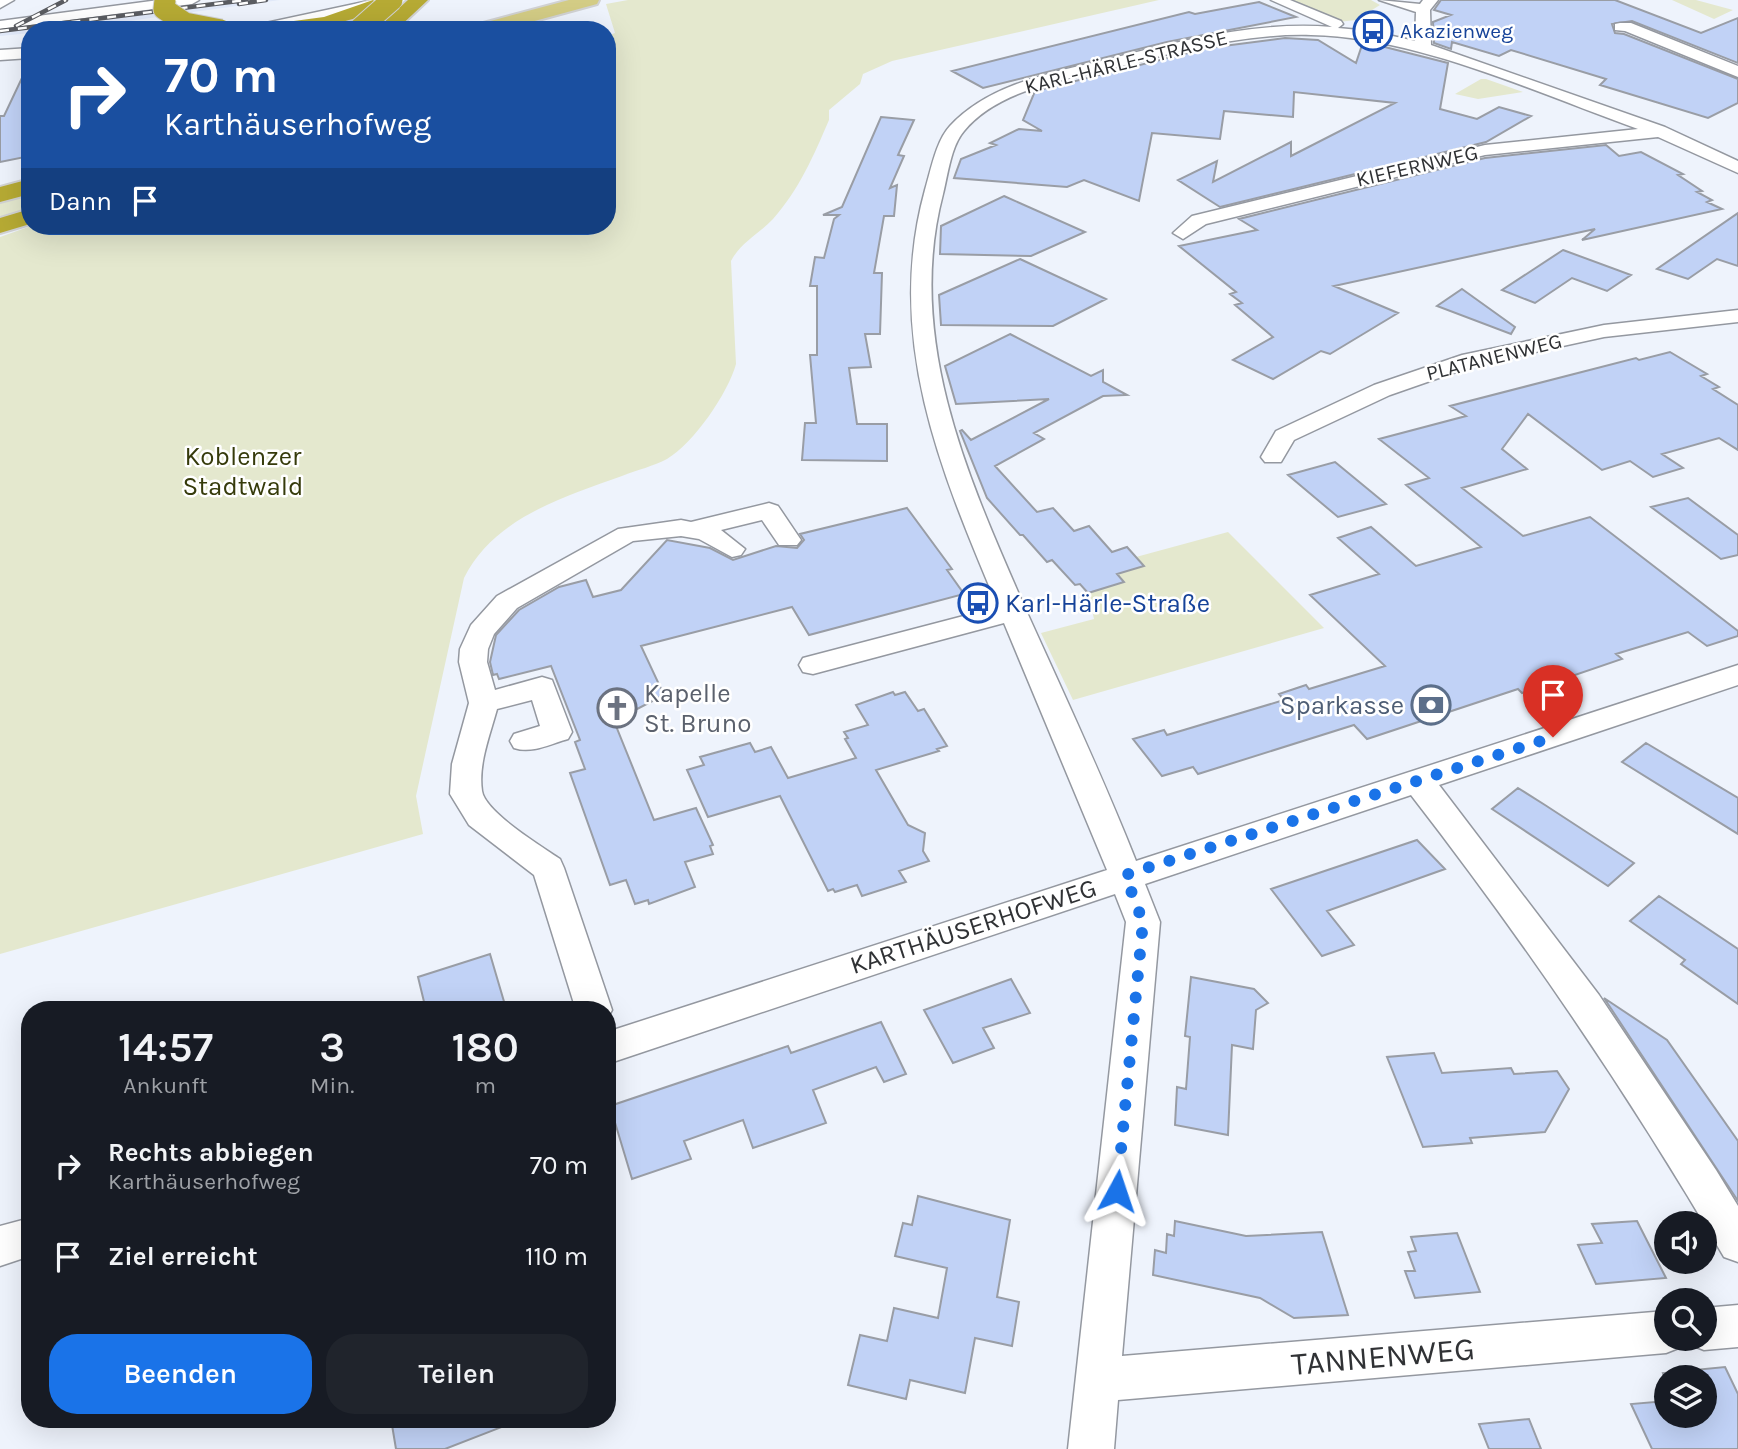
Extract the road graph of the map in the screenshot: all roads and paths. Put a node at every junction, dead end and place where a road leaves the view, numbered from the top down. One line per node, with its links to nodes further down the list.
1 (7, 0): 12 (street)
2 (133, 0): 10 (street)
3 (192, 0): 11 (street)
4 (386, 0): 20 (highway)
5 (393, 0): 19 (street); 21 (highway, bridge)
6 (419, 0): 22 (highway)
7 (590, 0): 23 (main road)
8 (1278, 0): 27 (street)
9 (1386, 0): 14 (street)
10 (105, 1): 11 (street); 13 (street); 16 (street)
11 (166, 2): 16 (street); 18 (highway, bridge)
12 (0, 4)
13 (18, 4): 15 (street)
14 (1427, 5): 28 (street)
15 (0, 10)
16 (73, 18): 17 (street)
17 (42, 21)
18 (183, 21)
19 (294, 21)
20 (330, 21)
21 (368, 21)
22 (394, 21)
23 (512, 21)
24 (21, 23): 25 (street)
25 (0, 25)
26 (1619, 27): 31 (street)
27 (1348, 32): 28 (street, KARL-HÄRLE-STRASSE); 44 (street, KARL-HÄRLE-STRASSE)
28 (1423, 47): 32 (street, KARL-HÄRLE-STRASSE)
29 (21, 54): 30 (street)
30 (0, 55)
31 (1738, 72)
32 (1659, 131): 33 (street, KARL-HÄRLE-STRASSE); 38 (street, KIEFERNWEG)
33 (1738, 168)
34 (21, 189): 35 (highway)
35 (0, 195)
36 (21, 219): 37 (highway)
37 (0, 226)
38 (1183, 233)
39 (1738, 316): 40 (street, PLATANENWEG)
40 (1273, 457)
41 (691, 530): 42 (street); 43 (street); 47 (street)
42 (788, 540)
43 (732, 548)
44 (1012, 612): 45 (street); 50 (street, KARL-HÄRLE-STRASSE)
45 (813, 665)
46 (1738, 675): 49 (street, KARTHÄUSERHOFWEG)
47 (484, 703): 48 (street); 51 (street)
48 (525, 741)
49 (1417, 780): 50 (street, KARTHÄUSERHOFWEG); 54 (street)
50 (1125, 875): 52 (street, KARTHÄUSERHOFWEG); 59 (street, KARL-HÄRLE-STRASSE)
51 (591, 1001)
52 (616, 1045)
53 (21, 1240): 55 (street)
54 (1738, 1243)
55 (0, 1246)
56 (1738, 1326): 57 (street)
57 (1717, 1328)
58 (1654, 1333): 59 (street, TANNENWEG)
59 (1099, 1380): 60 (street, KARL-HÄRLE-STRASSE)
60 (1091, 1449)

